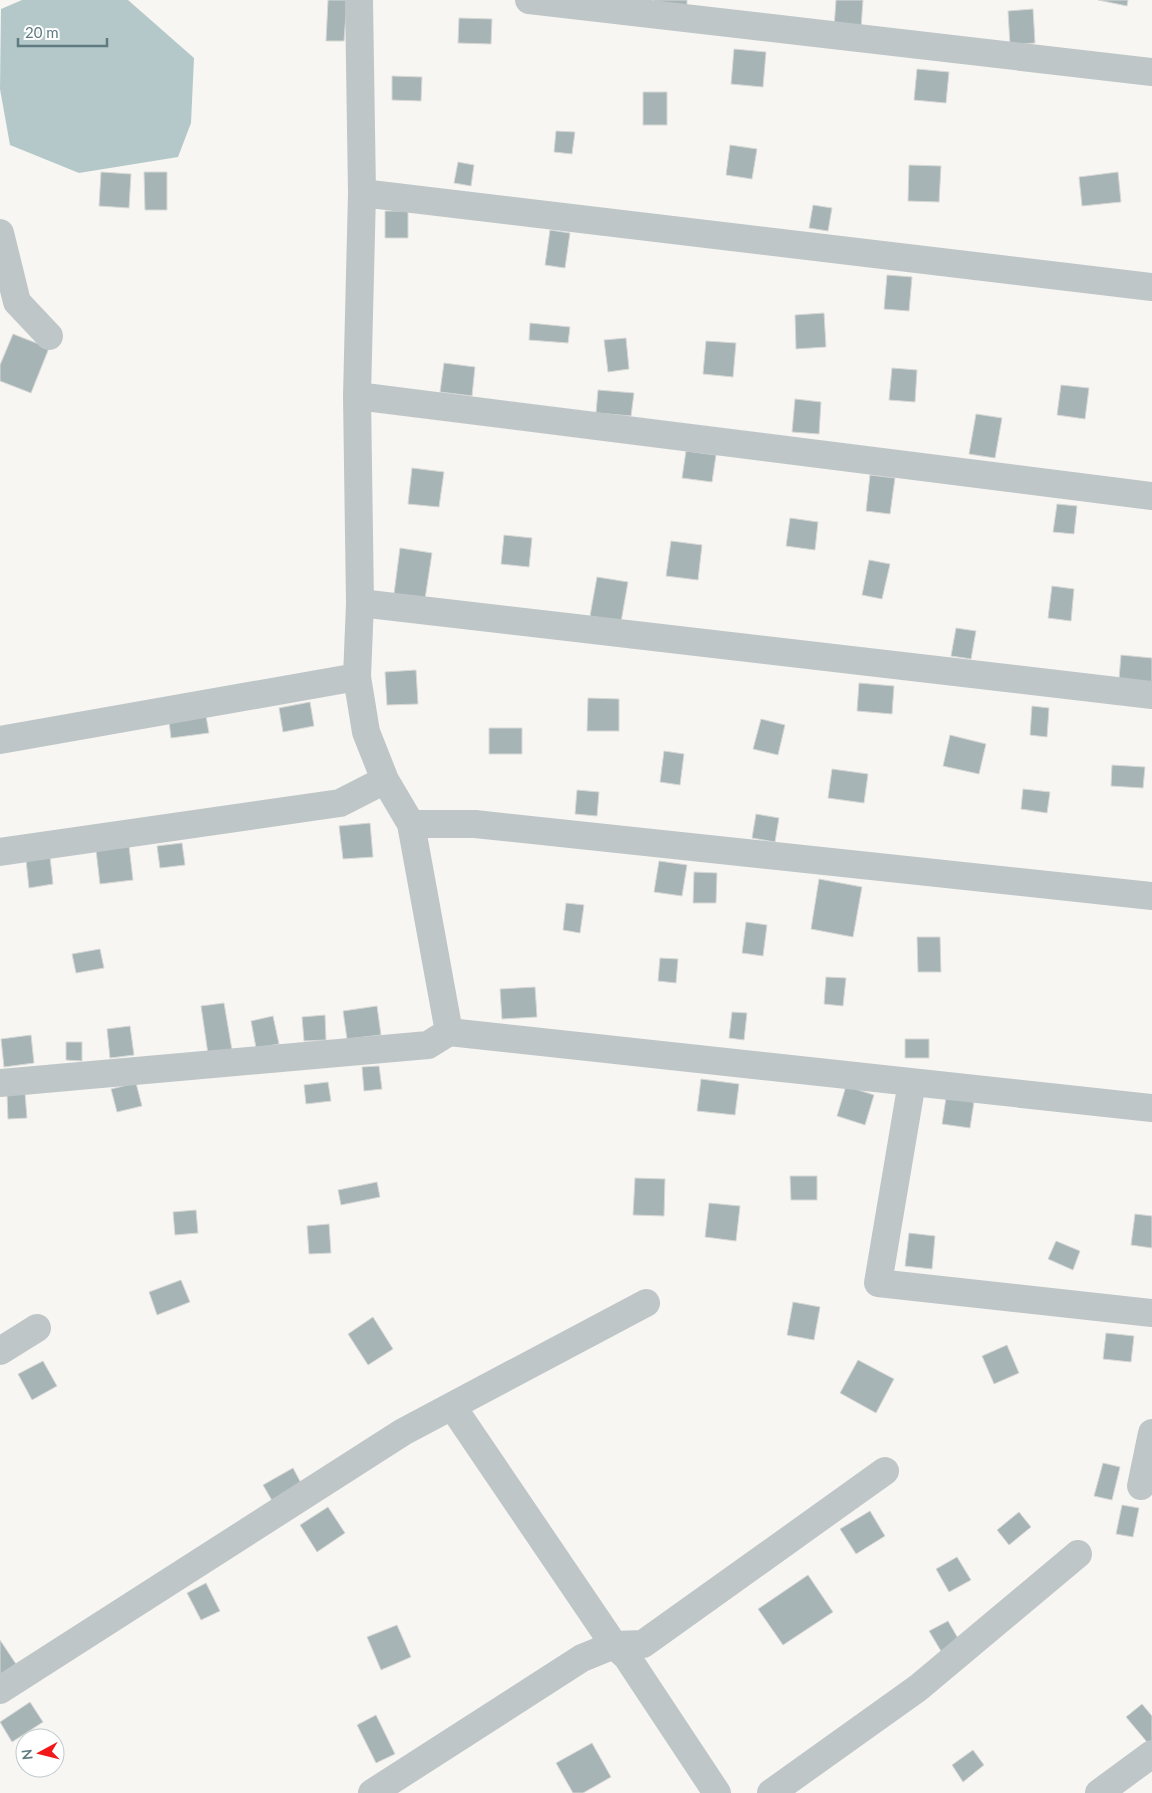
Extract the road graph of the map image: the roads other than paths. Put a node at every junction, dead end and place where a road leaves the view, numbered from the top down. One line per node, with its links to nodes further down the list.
1 (359, 0): 4 (street)
2 (529, 0): 3 (street)
3 (1152, 72)
4 (362, 194): 6 (street); 8 (street)
5 (0, 233): 7 (street)
6 (1152, 287)
7 (49, 336)
8 (357, 396): 9 (street); 10 (street)
9 (1152, 496)
10 (360, 603): 11 (street); 12 (street)
11 (357, 677): 13 (street); 14 (street)
12 (1152, 695)
13 (0, 740)
14 (385, 780): 15 (street); 16 (street)
15 (411, 824): 17 (street); 18 (street)
16 (0, 852)
17 (1152, 896)
18 (449, 1032): 19 (street); 20 (street)
19 (912, 1082): 21 (street); 23 (street)
20 (0, 1083)
21 (1152, 1108)
22 (646, 1303): 26 (street)
23 (1152, 1313)
24 (37, 1328): 25 (street)
25 (0, 1351)
26 (452, 1406): 31 (street); 32 (street)
27 (1152, 1432): 29 (street)
28 (885, 1471): 31 (street)
29 (1141, 1486)
30 (1078, 1554): 36 (street)
31 (614, 1645): 34 (street); 35 (street)
32 (0, 1690)
33 (1152, 1754): 37 (street)
34 (372, 1793)
35 (717, 1793)
36 (771, 1793)
37 (1098, 1793)

